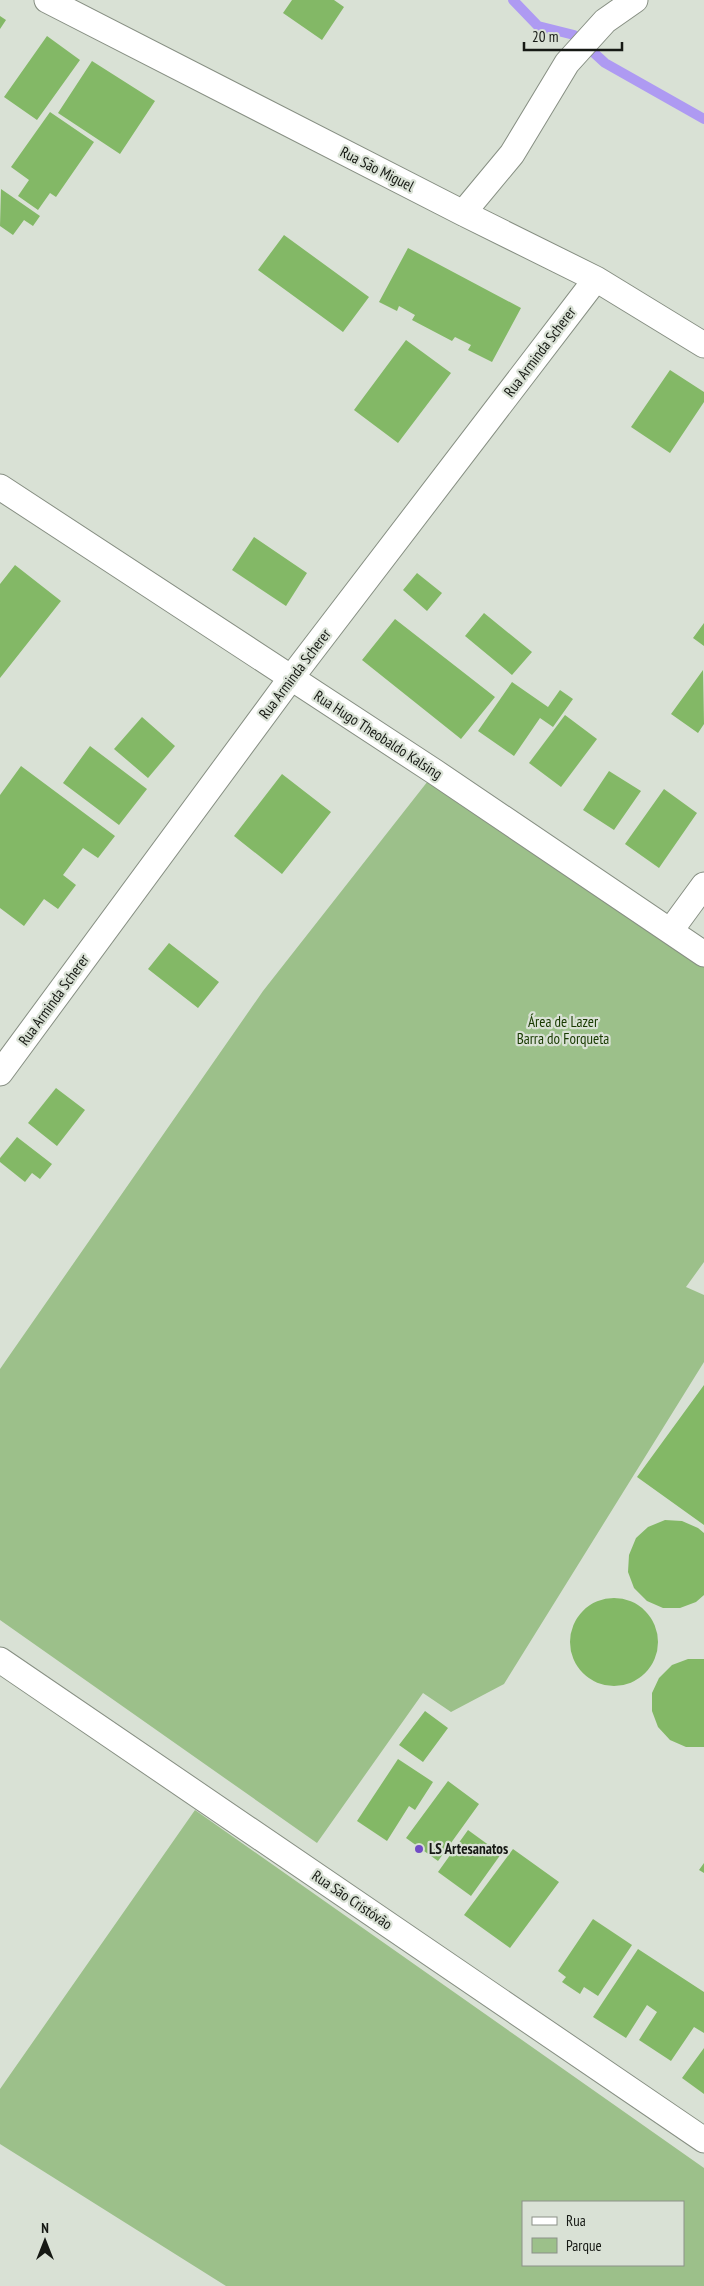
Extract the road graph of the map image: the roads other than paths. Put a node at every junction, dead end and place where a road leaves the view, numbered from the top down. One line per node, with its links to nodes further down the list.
1 (47, 0): 3 (street, Rua São Miguel)
2 (635, 0): 3 (street)
3 (463, 213): 4 (street, Rua São Miguel)
4 (596, 279): 5 (street, Rua São Miguel); 7 (street, Rua Arminda Scherer)
5 (704, 345)
6 (0, 487): 7 (street, Rua Hugo Theobaldo Kalsing)
7 (291, 678): 9 (street, Rua Hugo Theobaldo Kalsing); 11 (street, Rua Arminda Scherer)
8 (704, 885): 9 (street)
9 (671, 930): 10 (street, Rua Hugo Theobaldo Kalsing)
10 (704, 954)
11 (0, 1073)
12 (0, 1660): 13 (street, Rua São Cristóvão)
13 (704, 2140)

